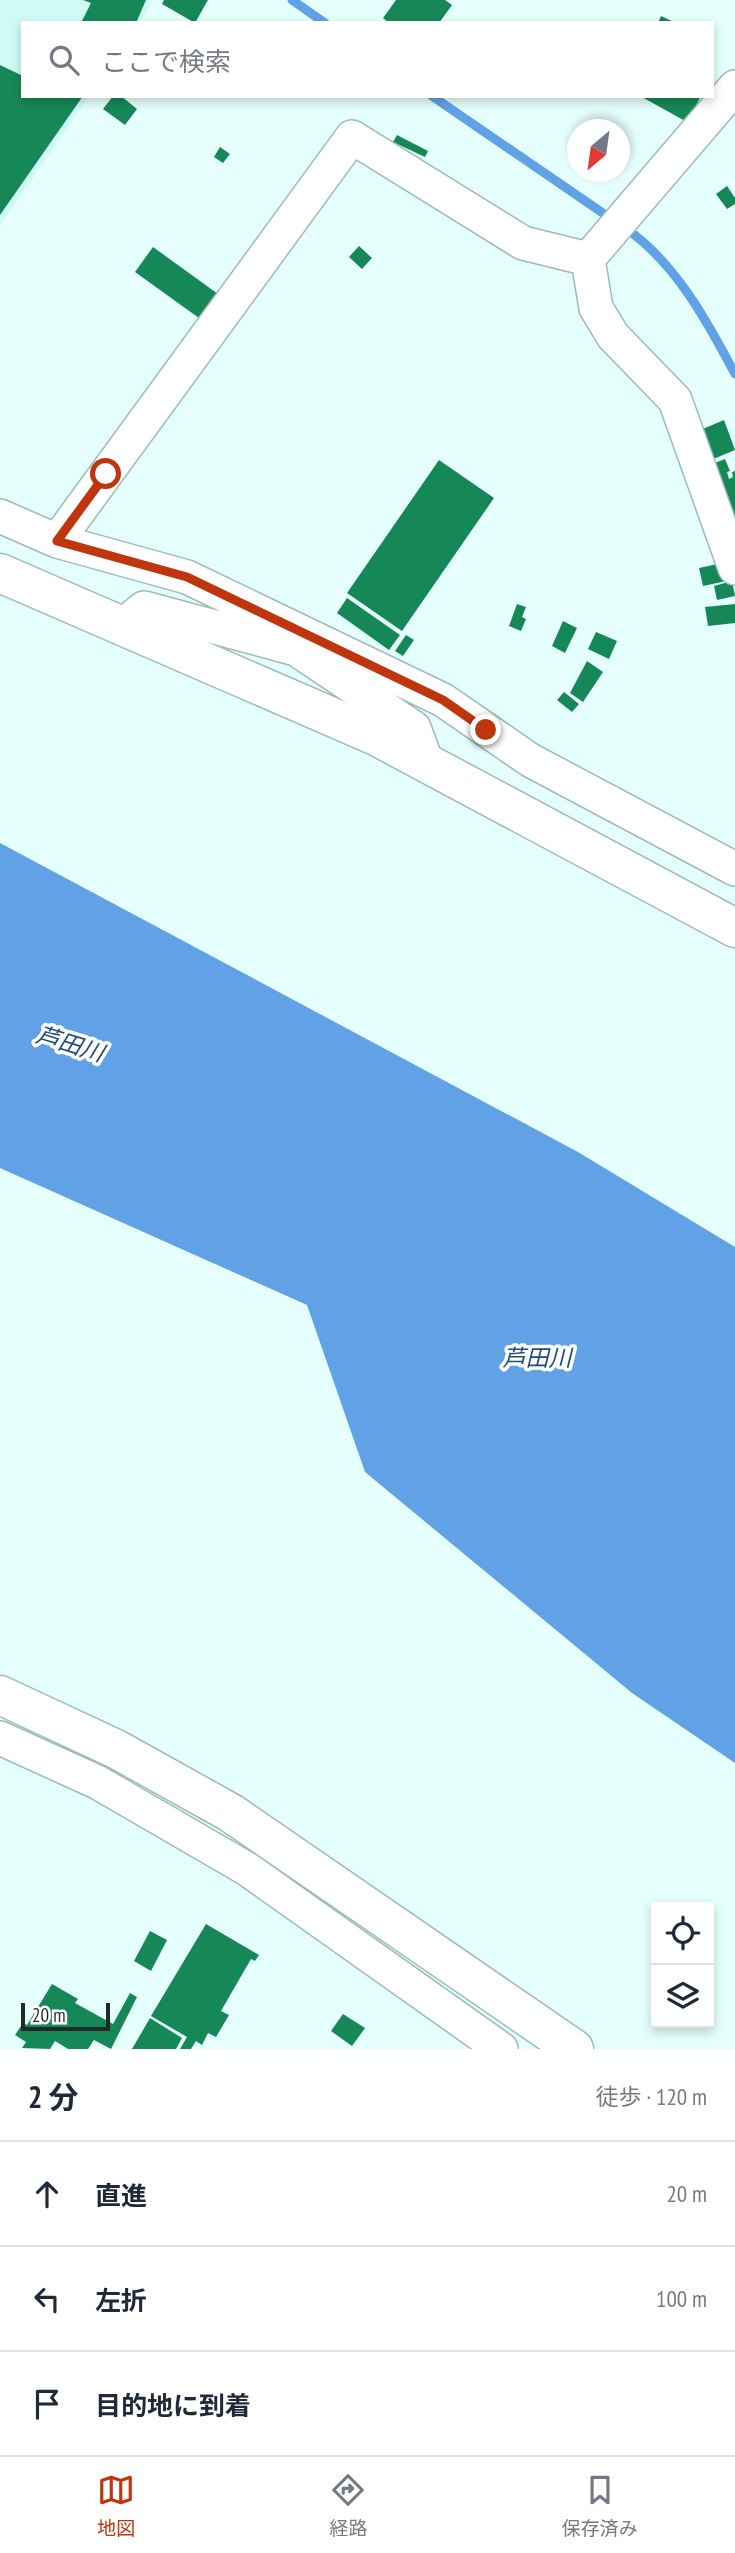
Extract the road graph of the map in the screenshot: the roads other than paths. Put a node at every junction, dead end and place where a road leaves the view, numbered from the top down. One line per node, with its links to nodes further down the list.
1 (735, 87): 2 (street)
2 (597, 249): 4 (street); 5 (street)
3 (0, 516): 4 (street)
4 (57, 541): 8 (street)
5 (735, 568)
6 (0, 573): 7 (street)
7 (123, 625): 8 (street); 9 (street)
8 (300, 641): 9 (street); 10 (street)
9 (427, 762): 11 (street)
10 (735, 869)
11 (735, 928)
12 (0, 1695): 15 (street)
13 (0, 1738): 14 (street)
14 (501, 2049)
15 (573, 2049)

